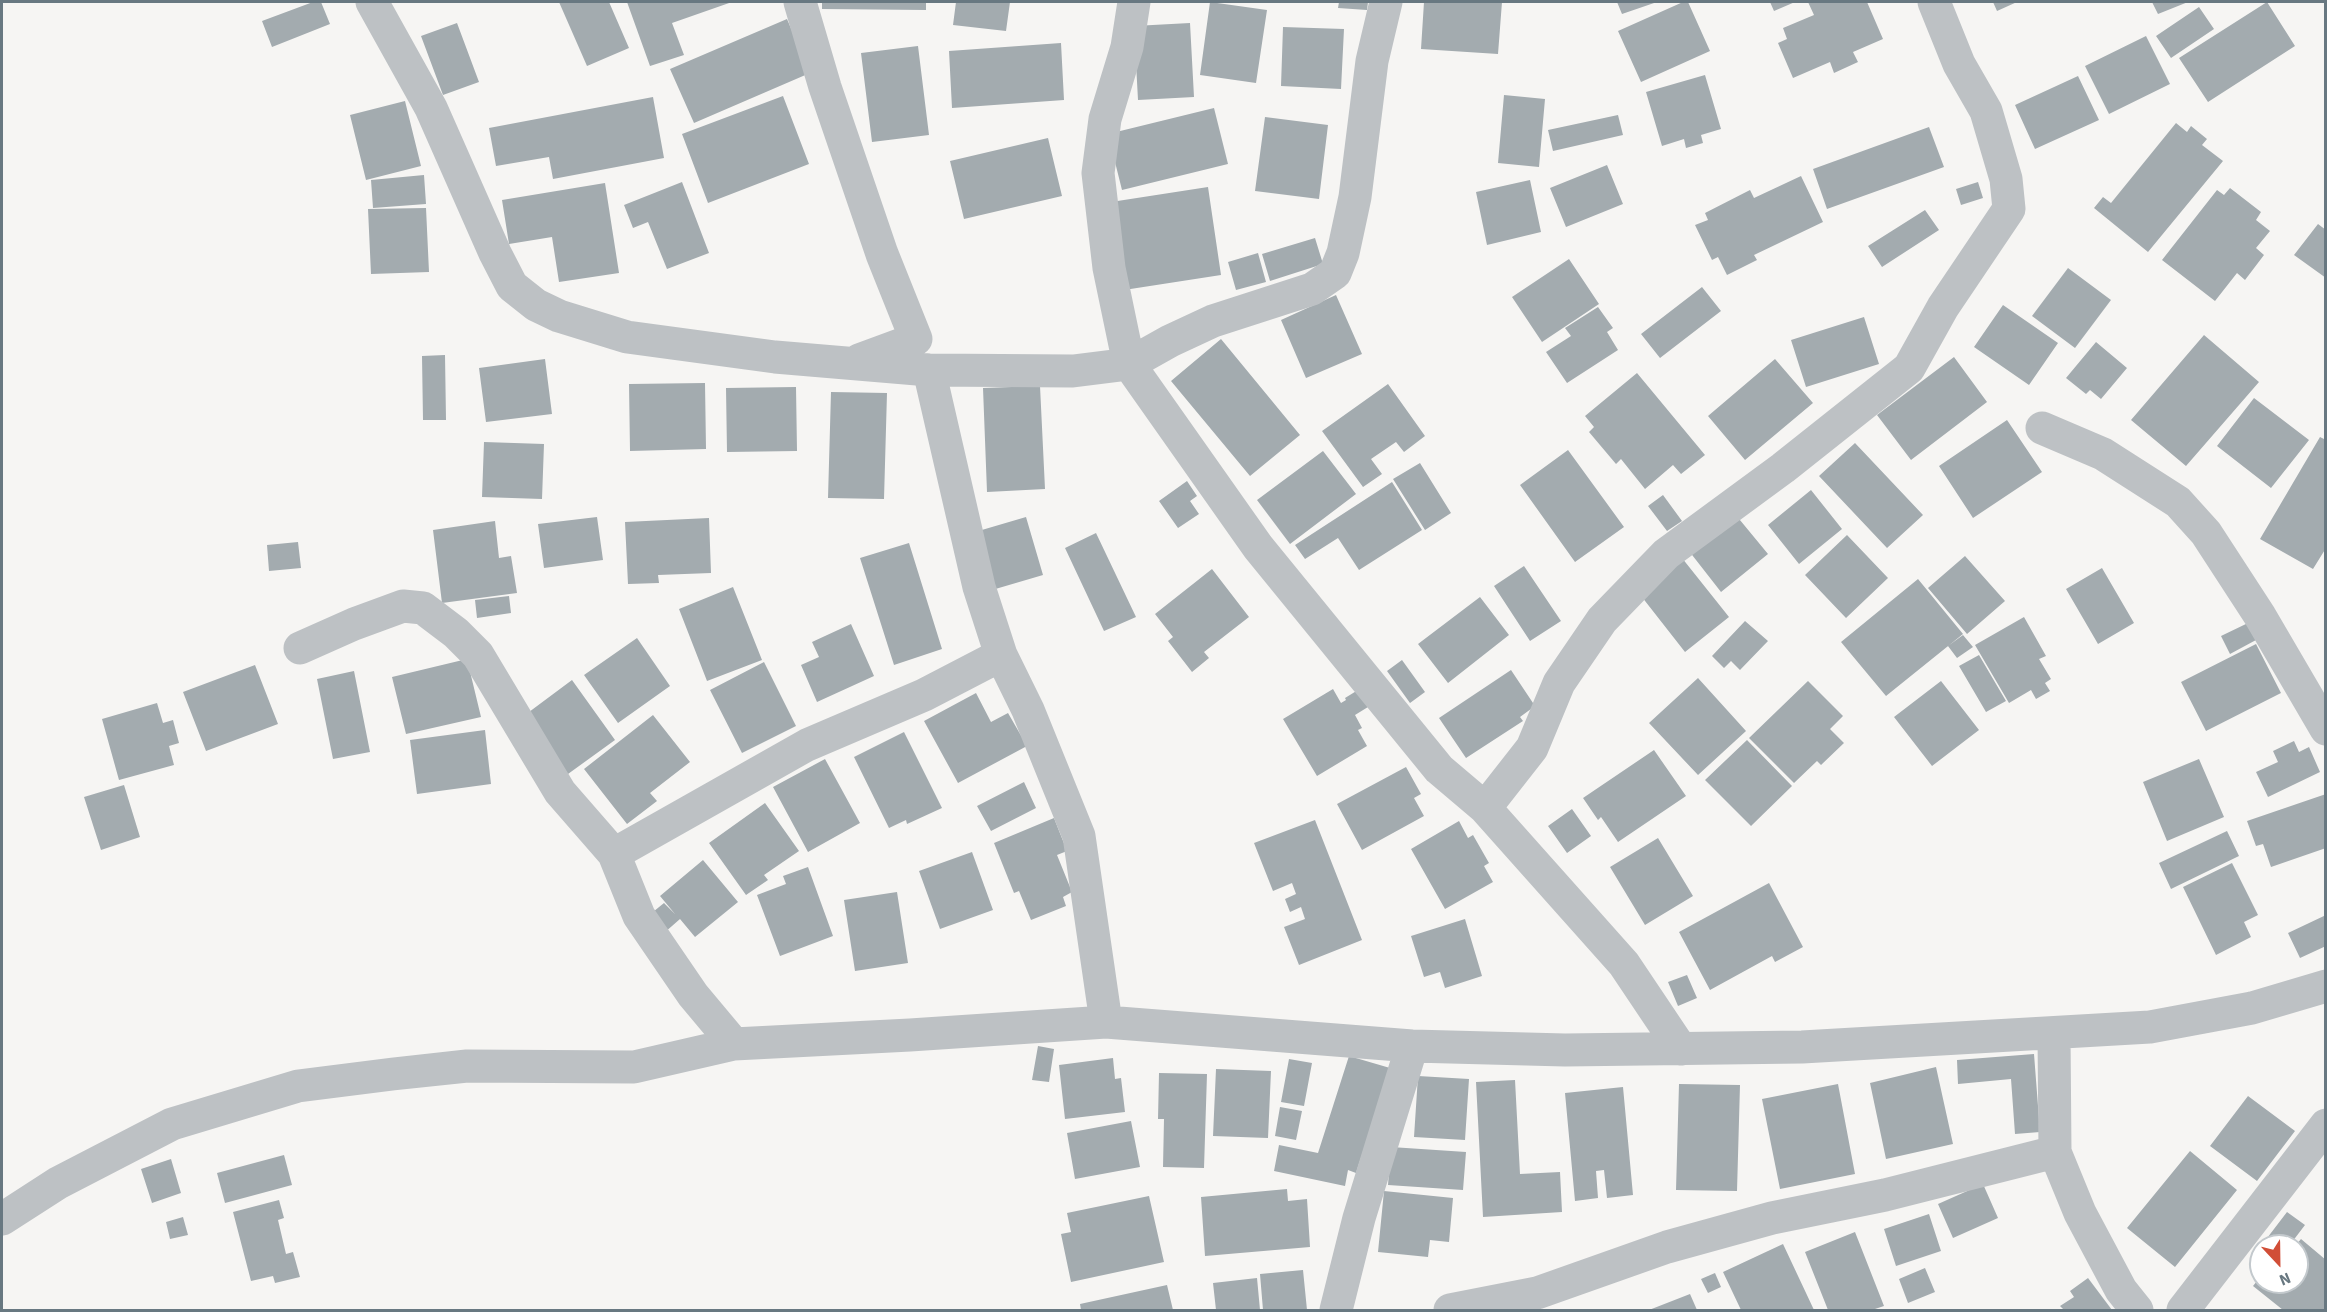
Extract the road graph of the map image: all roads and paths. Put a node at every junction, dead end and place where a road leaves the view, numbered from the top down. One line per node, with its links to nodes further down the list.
1 (372, 2): 6 (street)
2 (800, 2): 6 (street)
3 (1134, 2): 7 (street)
4 (1386, 2): 7 (street)
5 (1934, 2): 14 (street)
6 (852, 363): 8 (street)
7 (1129, 364): 8 (street); 14 (street)
8 (929, 370): 11 (street)
9 (2042, 428): 12 (street)
10 (300, 648): 15 (street)
11 (1001, 655): 15 (street); 17 (street)
12 (2315, 685): 13 (street)
13 (2325, 729)
14 (1485, 808): 21 (street)
15 (614, 854): 19 (street)
16 (2325, 986): 18 (street)
17 (1106, 1022): 19 (street); 20 (street)
18 (2054, 1034): 21 (street); 23 (street)
19 (734, 1044): 24 (street)
20 (1412, 1047): 21 (street); 25 (street)
21 (1681, 1049)
22 (2325, 1125): 28 (street)
23 (2055, 1152): 26 (street); 27 (street)
24 (2, 1219)
25 (1335, 1311)
26 (1450, 1311)
27 (2137, 1311)
28 (2183, 1311)

